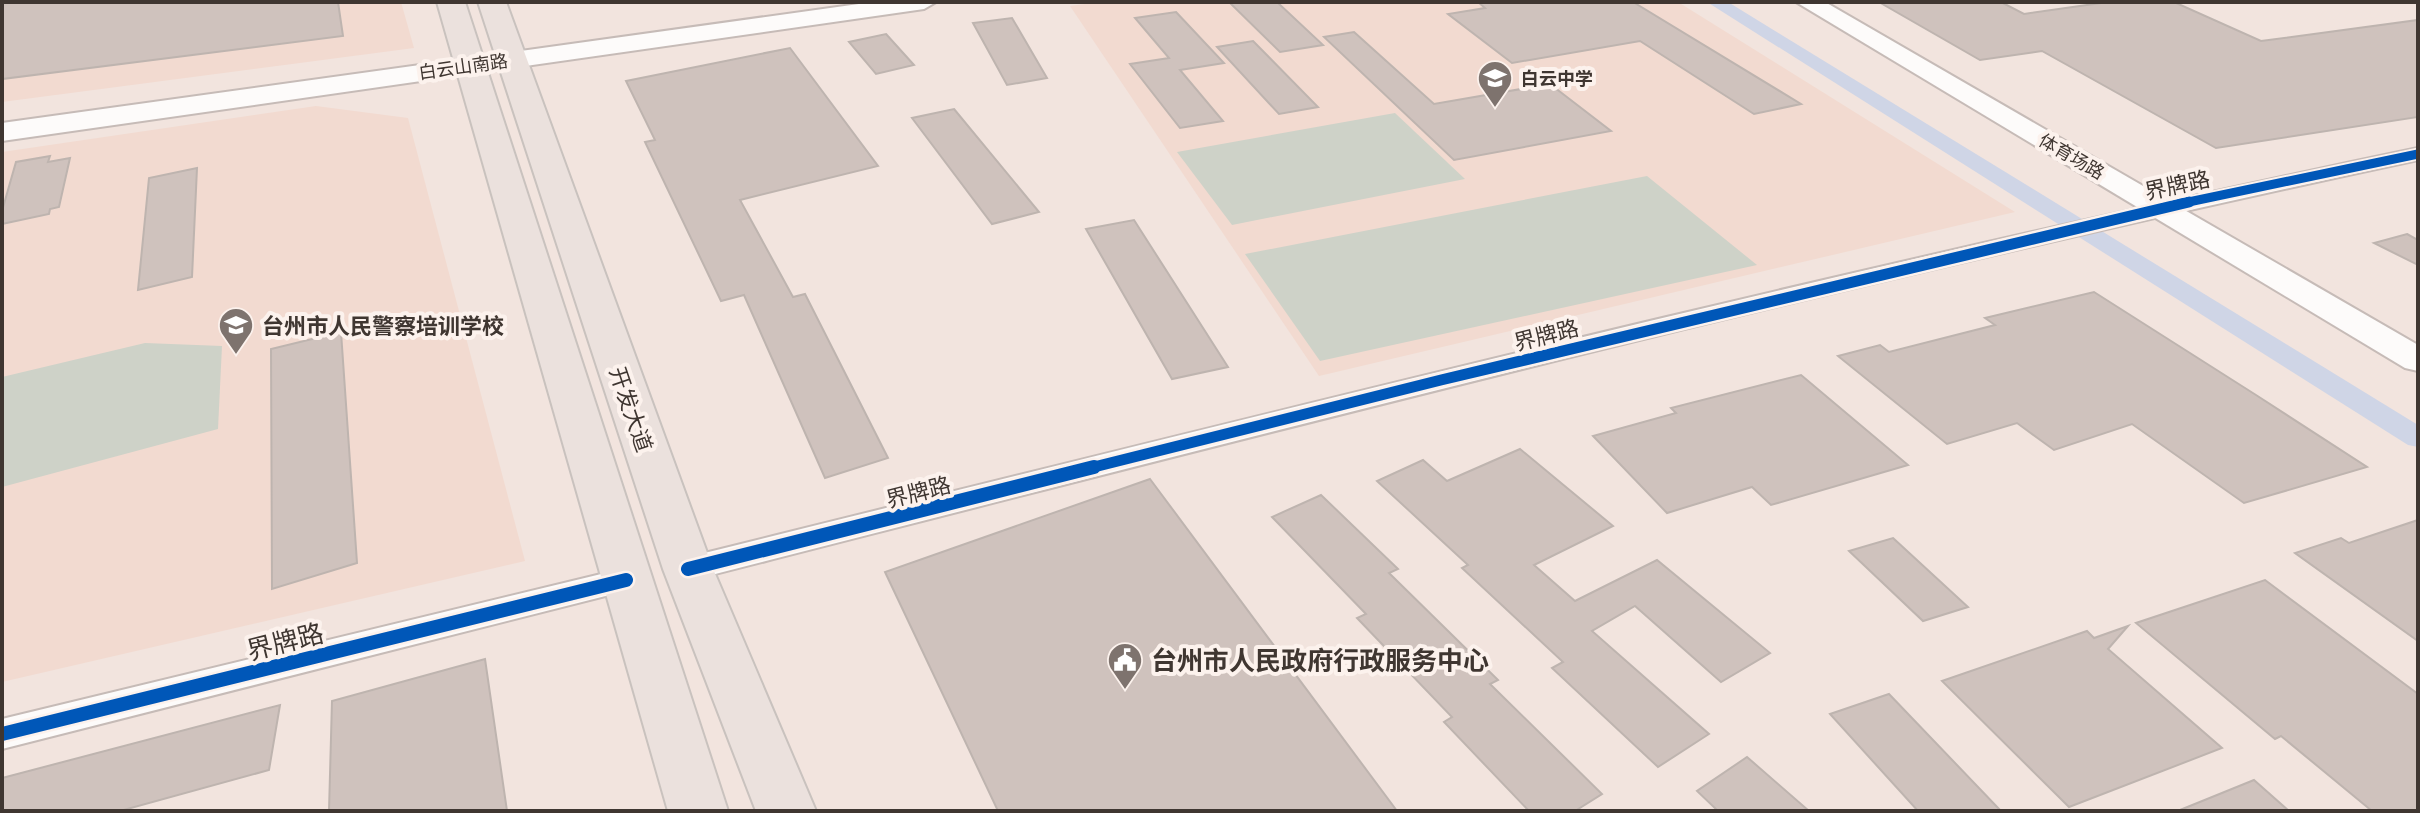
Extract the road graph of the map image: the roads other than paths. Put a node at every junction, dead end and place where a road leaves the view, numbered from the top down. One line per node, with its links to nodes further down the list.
1 (451, 2): 7 (main road, 开发大道)
2 (492, 2): 7 (main road, 开发大道)
3 (860, 2): 7 (main road, 白云山南路)
4 (924, 2): 7 (main road, 白云山南路)
5 (1808, 2): 12 (main road, 体育场路)
6 (1840, 2): 11 (main road, 体育场路)
7 (491, 57): 8 (main road, 白云山南路); 9 (main road, 白云山南路); 15 (main road, 开发大道); 16 (main road, 开发大道)
8 (2, 118)
9 (2, 132)
10 (2418, 154): 11 (street, 界牌路)
11 (2190, 202): 12 (street, 界牌路); 13 (main road, 体育场路)
12 (2161, 208): 14 (main road, 体育场路); 15 (street, 界牌路)
13 (2418, 332)
14 (2418, 360)
15 (688, 569): 19 (main road, 开发大道)
16 (626, 580): 17 (street, 界牌路); 18 (main road, 开发大道)
17 (2, 734)
18 (698, 811)
19 (786, 811)

